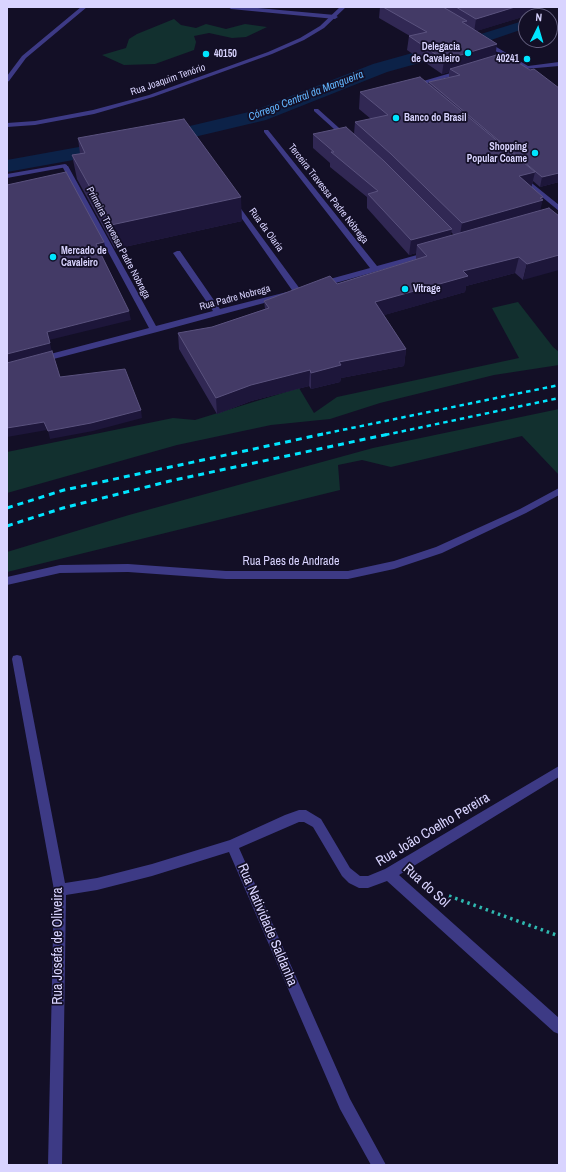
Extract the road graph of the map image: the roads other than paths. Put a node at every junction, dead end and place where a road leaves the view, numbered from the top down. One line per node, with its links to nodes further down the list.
1 (84, 7): 12 (street)
2 (231, 7): 4 (street)
3 (343, 7): 4 (street, Rua Joaquim Tenório)
4 (334, 17): 15 (street, Rua Joaquim Tenório)
5 (482, 41): 6 (street)
6 (509, 57): 7 (street); 9 (street)
7 (501, 59)
8 (559, 64): 9 (street)
9 (527, 68): 11 (street)
10 (465, 70): 13 (street)
11 (533, 72)
12 (7, 80)
13 (427, 97)
14 (316, 110): 17 (street)
15 (7, 125)
16 (266, 131): 24 (street, Terceira Travessa Padre Nóbrega)
17 (351, 142)
18 (517, 173): 21 (street)
19 (7, 176): 27 (street, Primeira Travessa Padre Nobrega)
20 (227, 194): 25 (street, Rua da Olaria)
21 (559, 209)
22 (435, 252): 24 (street, Rua Padre Nobrega)
23 (177, 253): 26 (street)
24 (375, 269): 25 (street, Rua Padre Nobrega)
25 (304, 289): 26 (street, Rua Padre Nobrega)
26 (218, 312): 27 (street, Rua Padre Nobrega)
27 (154, 330): 28 (street, Rua Padre Nobrega)
28 (30, 362)
29 (559, 491): 30 (street, Rua Paes de Andrade)
30 (7, 581)
31 (17, 659): 35 (street, Rua Josefa de Oliveira)
32 (559, 771): 34 (street, Rua João Coelho Pereira)
33 (232, 845): 34 (street, Rua João Coelho Pereira); 35 (street); 38 (street, Rua Natividade Saldanha)
34 (389, 874): 36 (street, Rua do Sol)
35 (60, 890): 37 (street, Rua Josefa de Oliveira)
36 (559, 1027)
37 (54, 1165)
38 (379, 1165)

